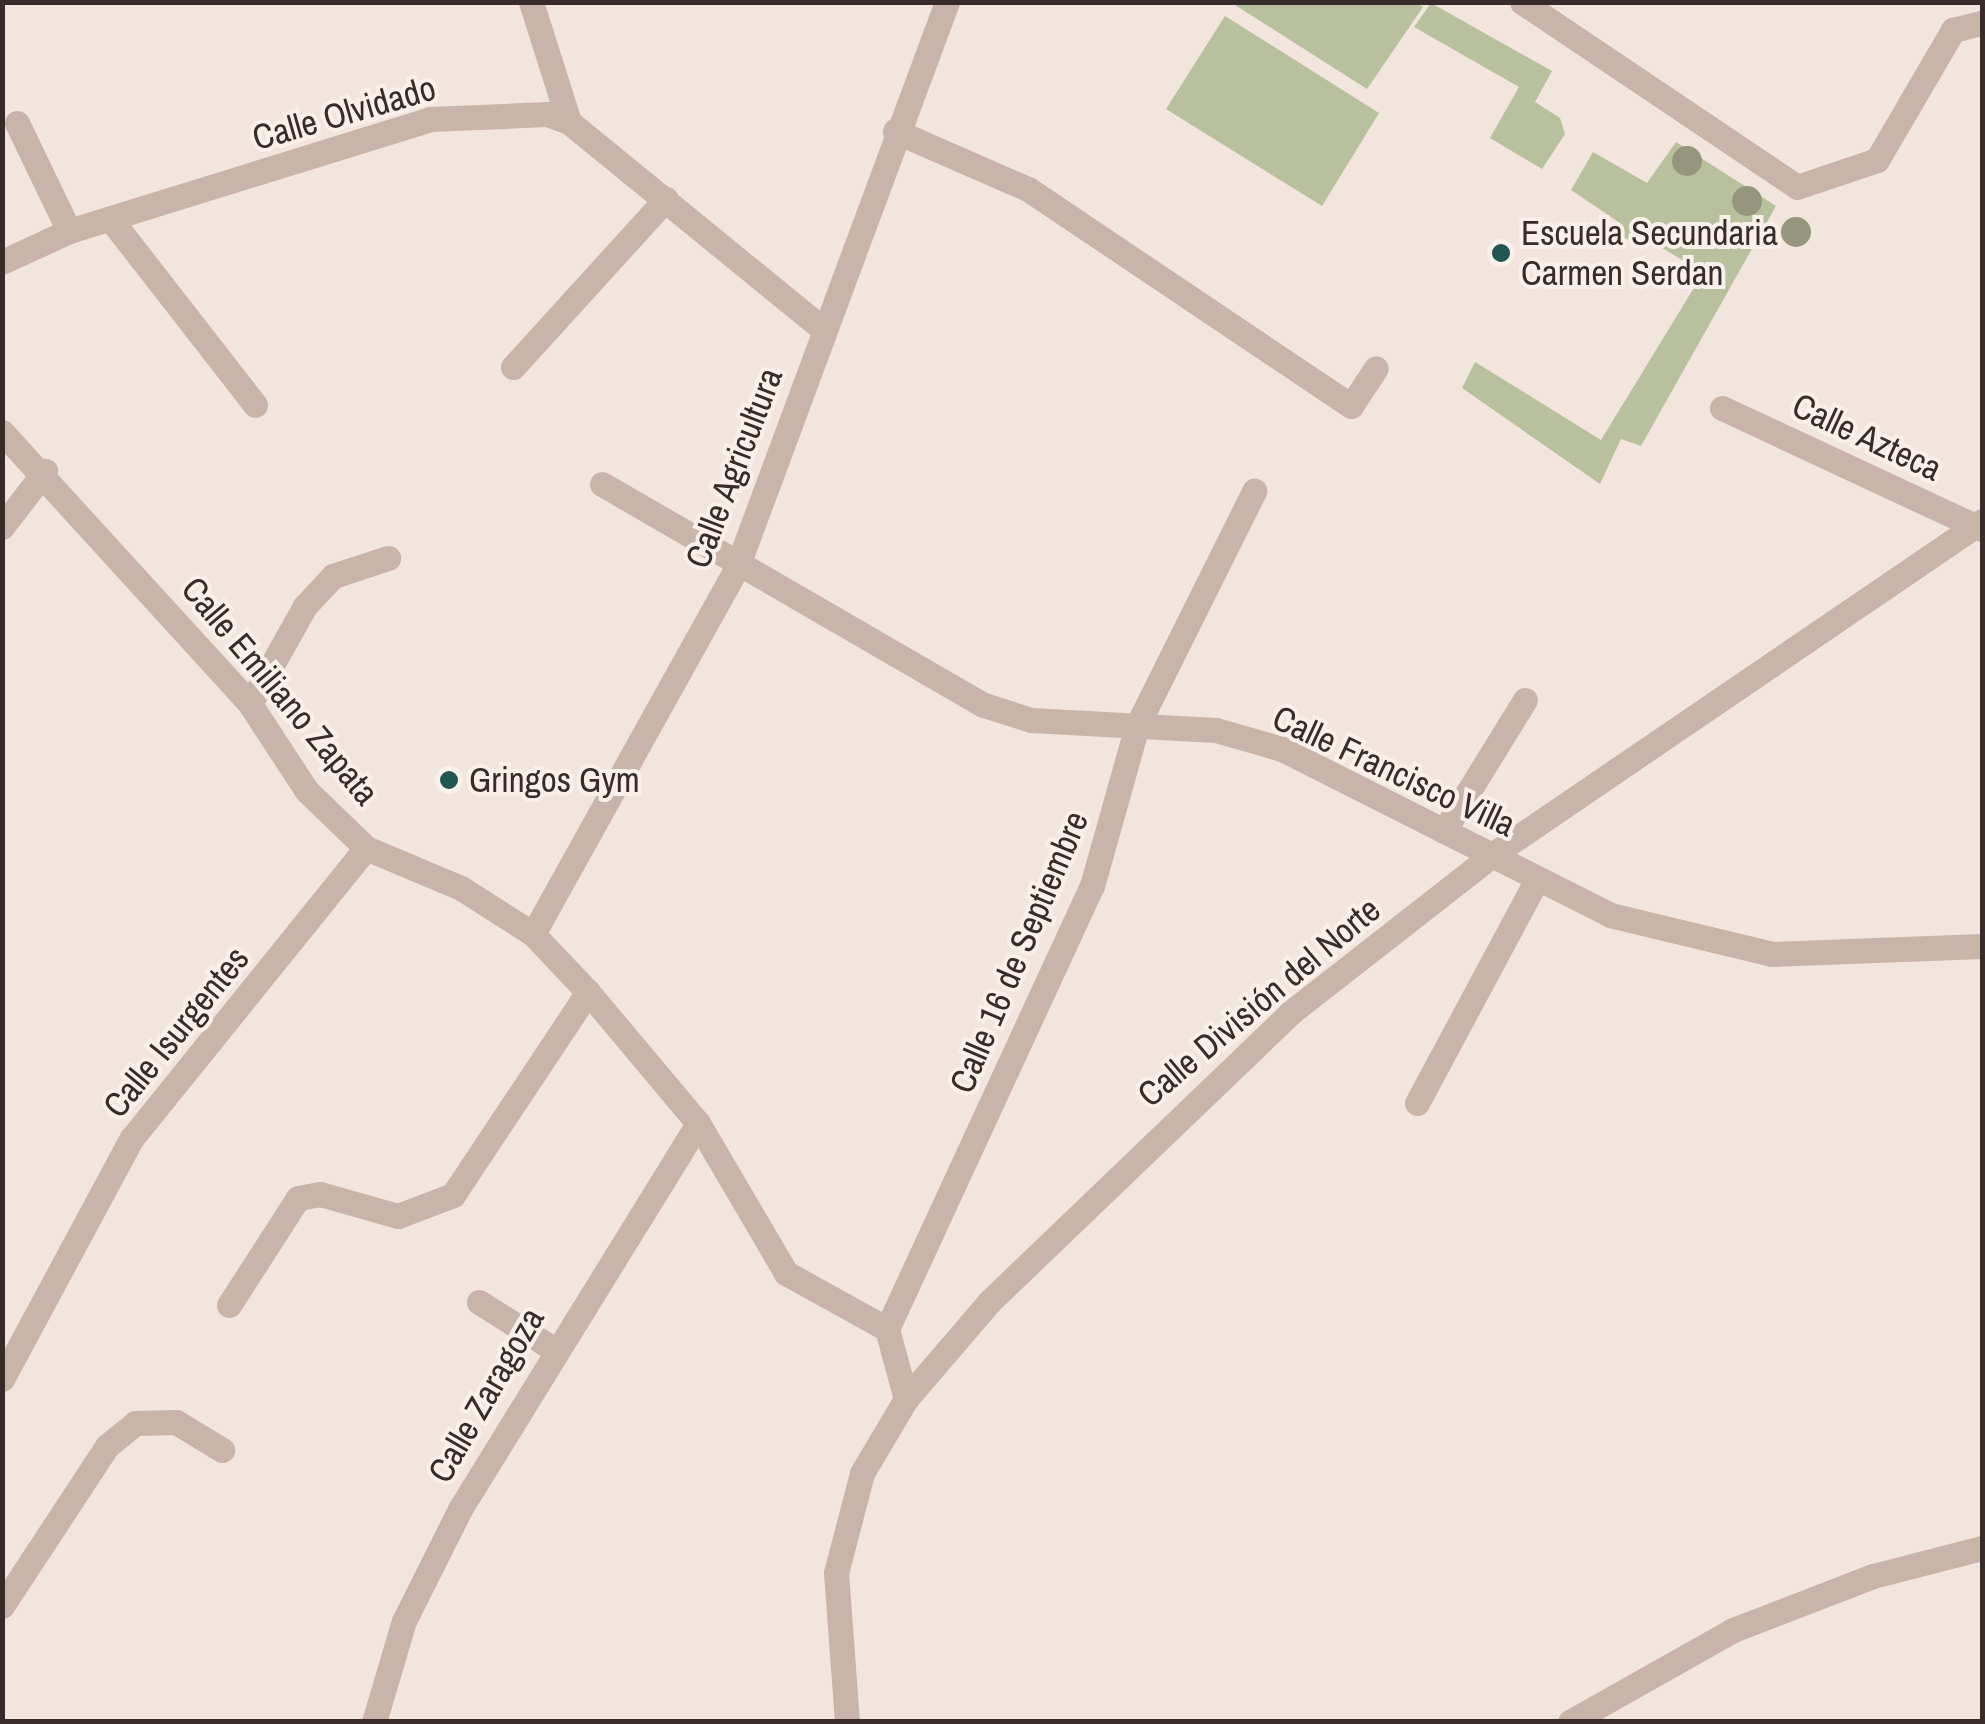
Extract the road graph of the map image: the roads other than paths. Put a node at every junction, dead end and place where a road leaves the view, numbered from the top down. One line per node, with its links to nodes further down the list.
1 (531, 2): 6 (street)
2 (947, 2): 7 (street, Calle Agricultura)
3 (1522, 2): 4 (street)
4 (1982, 24)
5 (18, 122): 10 (street)
6 (569, 122): 8 (street); 9 (street, Calle Olvidado)
7 (895, 131): 12 (street, Calle Agricultura); 14 (street)
8 (666, 199): 12 (street); 13 (street)
9 (112, 221): 10 (street, Calle Olvidado); 15 (street)
10 (69, 231): 11 (street, Calle Olvidado)
11 (2, 262)
12 (824, 330): 24 (street, Calle Agricultura)
13 (513, 367)
14 (1376, 368)
15 (255, 405)
16 (1722, 408): 21 (street, Calle Azteca)
17 (2, 432): 18 (street, Calle Emiliano Zapata)
18 (45, 471): 22 (street); 26 (street, Calle Emiliano Zapata)
19 (602, 484): 24 (street, Calle Francisco Villa)
20 (1254, 491): 27 (street, Calle 16 de Septiembre)
21 (1980, 525): 30 (street, Calle División del Norte)
22 (2, 528)
23 (388, 558): 26 (street)
24 (736, 570): 27 (street, Calle Francisco Villa); 32 (street, Calle Agricultura)
25 (1525, 700): 28 (street)
26 (250, 704): 29 (street, Calle Emiliano Zapata)
27 (1137, 726): 28 (street, Calle Francisco Villa); 39 (street, Calle 16 de Septiembre)
28 (1444, 832): 30 (street, Calle Francisco Villa)
29 (366, 848): 32 (street, Calle Emiliano Zapata); 41 (street, Calle Isurgentes)
30 (1492, 855): 31 (street, Calle Francisco Villa); 42 (street, Calle División del Norte)
31 (1537, 879): 33 (street, Calle Francisco Villa); 35 (street)
32 (533, 934): 34 (street, Calle Emiliano Zapata)
33 (1982, 946)
34 (588, 992): 36 (street, Calle Emiliano Zapata); 38 (street)
35 (1418, 1102)
36 (698, 1123): 39 (street, Calle Emiliano Zapata); 40 (street, Calle Zaragoza)
37 (479, 1302): 40 (street)
38 (229, 1305)
39 (887, 1329): 42 (street)
40 (552, 1348): 46 (street, Calle Zaragoza)
41 (2, 1379)
42 (906, 1398): 47 (street, Calle División del Norte)
43 (222, 1450): 45 (street)
44 (1982, 1548): 48 (street)
45 (2, 1606)
46 (374, 1722)
47 (848, 1722)
48 (1570, 1722)

